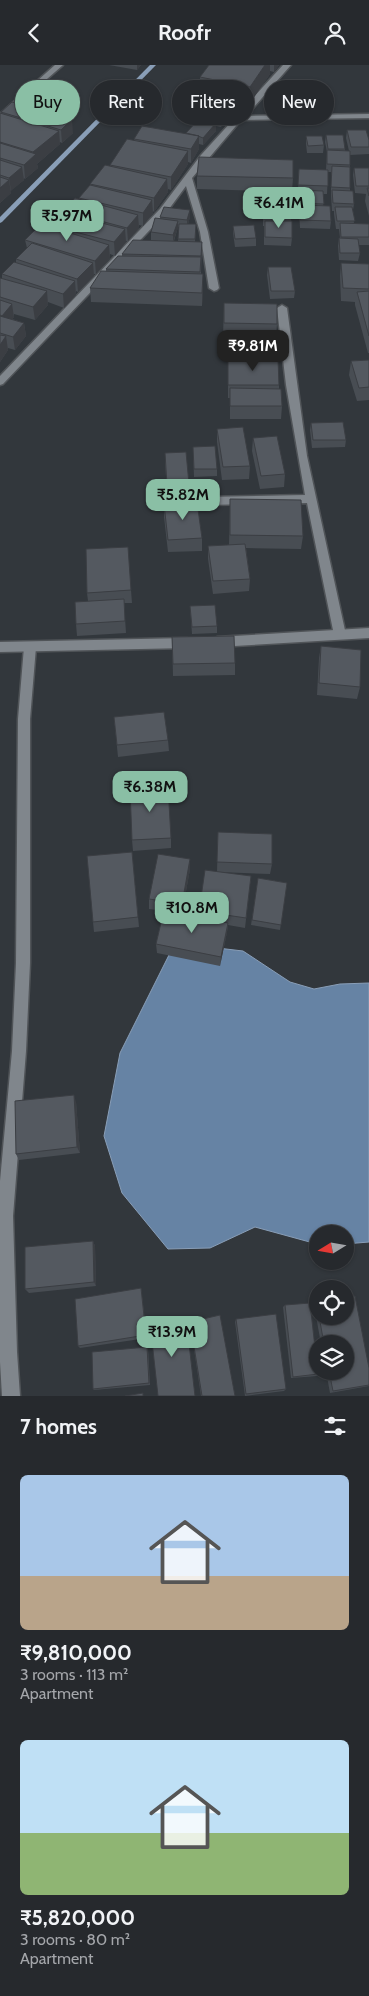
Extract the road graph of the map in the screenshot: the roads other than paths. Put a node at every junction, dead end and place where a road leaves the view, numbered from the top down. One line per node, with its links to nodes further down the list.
1 (59, 65): 5 (street)
2 (287, 65): 3 (street)
3 (254, 101)
4 (369, 116): 6 (street)
5 (0, 118)
6 (254, 118)
7 (233, 125): 8 (street)
8 (188, 178): 9 (street); 11 (street)
9 (214, 288)
10 (282, 308): 12 (street)
11 (0, 382)
12 (311, 499): 13 (street); 15 (street)
13 (154, 502)
14 (369, 633): 15 (street)
15 (340, 635): 17 (street)
16 (0, 647): 17 (street)
17 (30, 647): 18 (street)
18 (11, 1396)

